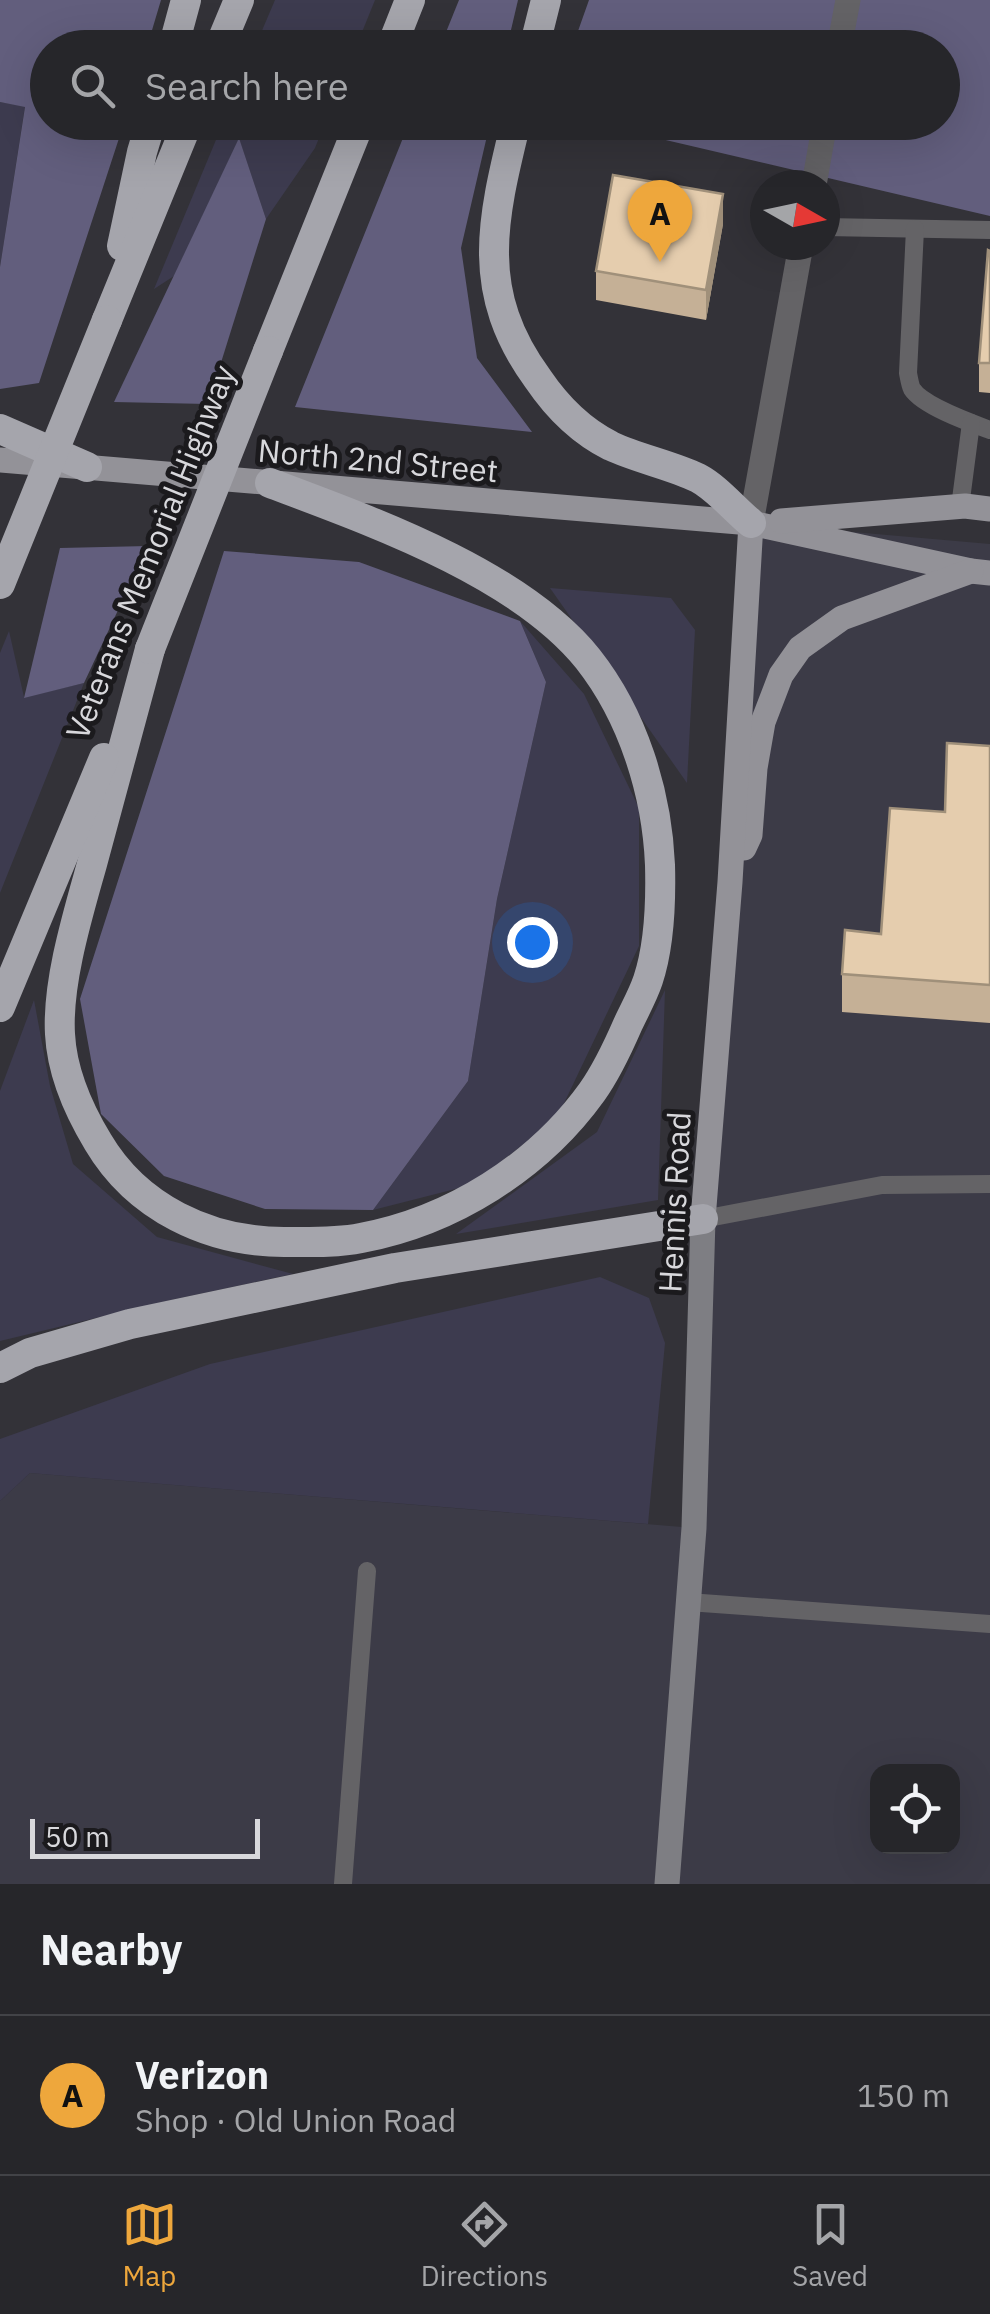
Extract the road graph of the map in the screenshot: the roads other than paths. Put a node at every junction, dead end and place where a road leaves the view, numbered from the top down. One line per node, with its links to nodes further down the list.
1 (186, 0): 6 (highway)
2 (239, 0): 7 (highway)
3 (410, 0): 8 (highway)
4 (546, 0): 9 (highway)
5 (848, 0): 10 (street)
6 (178, 30)
7 (226, 30)
8 (398, 30)
9 (538, 30)
10 (843, 30)
11 (145, 140): 21 (highway)
12 (181, 140): 21 (highway)
13 (353, 140): 33 (highway, Veterans Memorial Highway, bridge)
14 (512, 140): 30 (highway)
15 (823, 140): 16 (street)
16 (817, 170)
17 (840, 228): 18 (lane)
18 (915, 230): 19 (lane); 22 (lane)
19 (990, 230)
20 (798, 260): 30 (street)
21 (108, 320): 32 (highway, bridge)
22 (971, 423): 24 (lane); 28 (lane)
23 (0, 428): 26 (highway)
24 (990, 430)
25 (0, 460): 26 (main road, North 2nd Street)
26 (87, 467): 27 (main road, North 2nd Street)
27 (270, 483): 30 (main road, North 2nd Street); 33 (highway)
28 (960, 507): 29 (main road); 30 (main road)
29 (990, 509)
30 (751, 523): 31 (main road); 34 (main road, Hennis Road)
31 (980, 572): 34 (main road)
32 (0, 584)
33 (150, 649): 35 (highway, Veterans Memorial Highway)
34 (730, 882): 37 (main road, Hennis Road)
35 (0, 1007)
36 (990, 1184): 37 (lane)
37 (703, 1220): 38 (highway); 40 (street, Hennis Road)
38 (0, 1368)
39 (367, 1571): 42 (lane)
40 (688, 1602): 41 (lane); 43 (street, Hennis Road)
41 (990, 1624)
42 (342, 1884)
43 (667, 1884)

